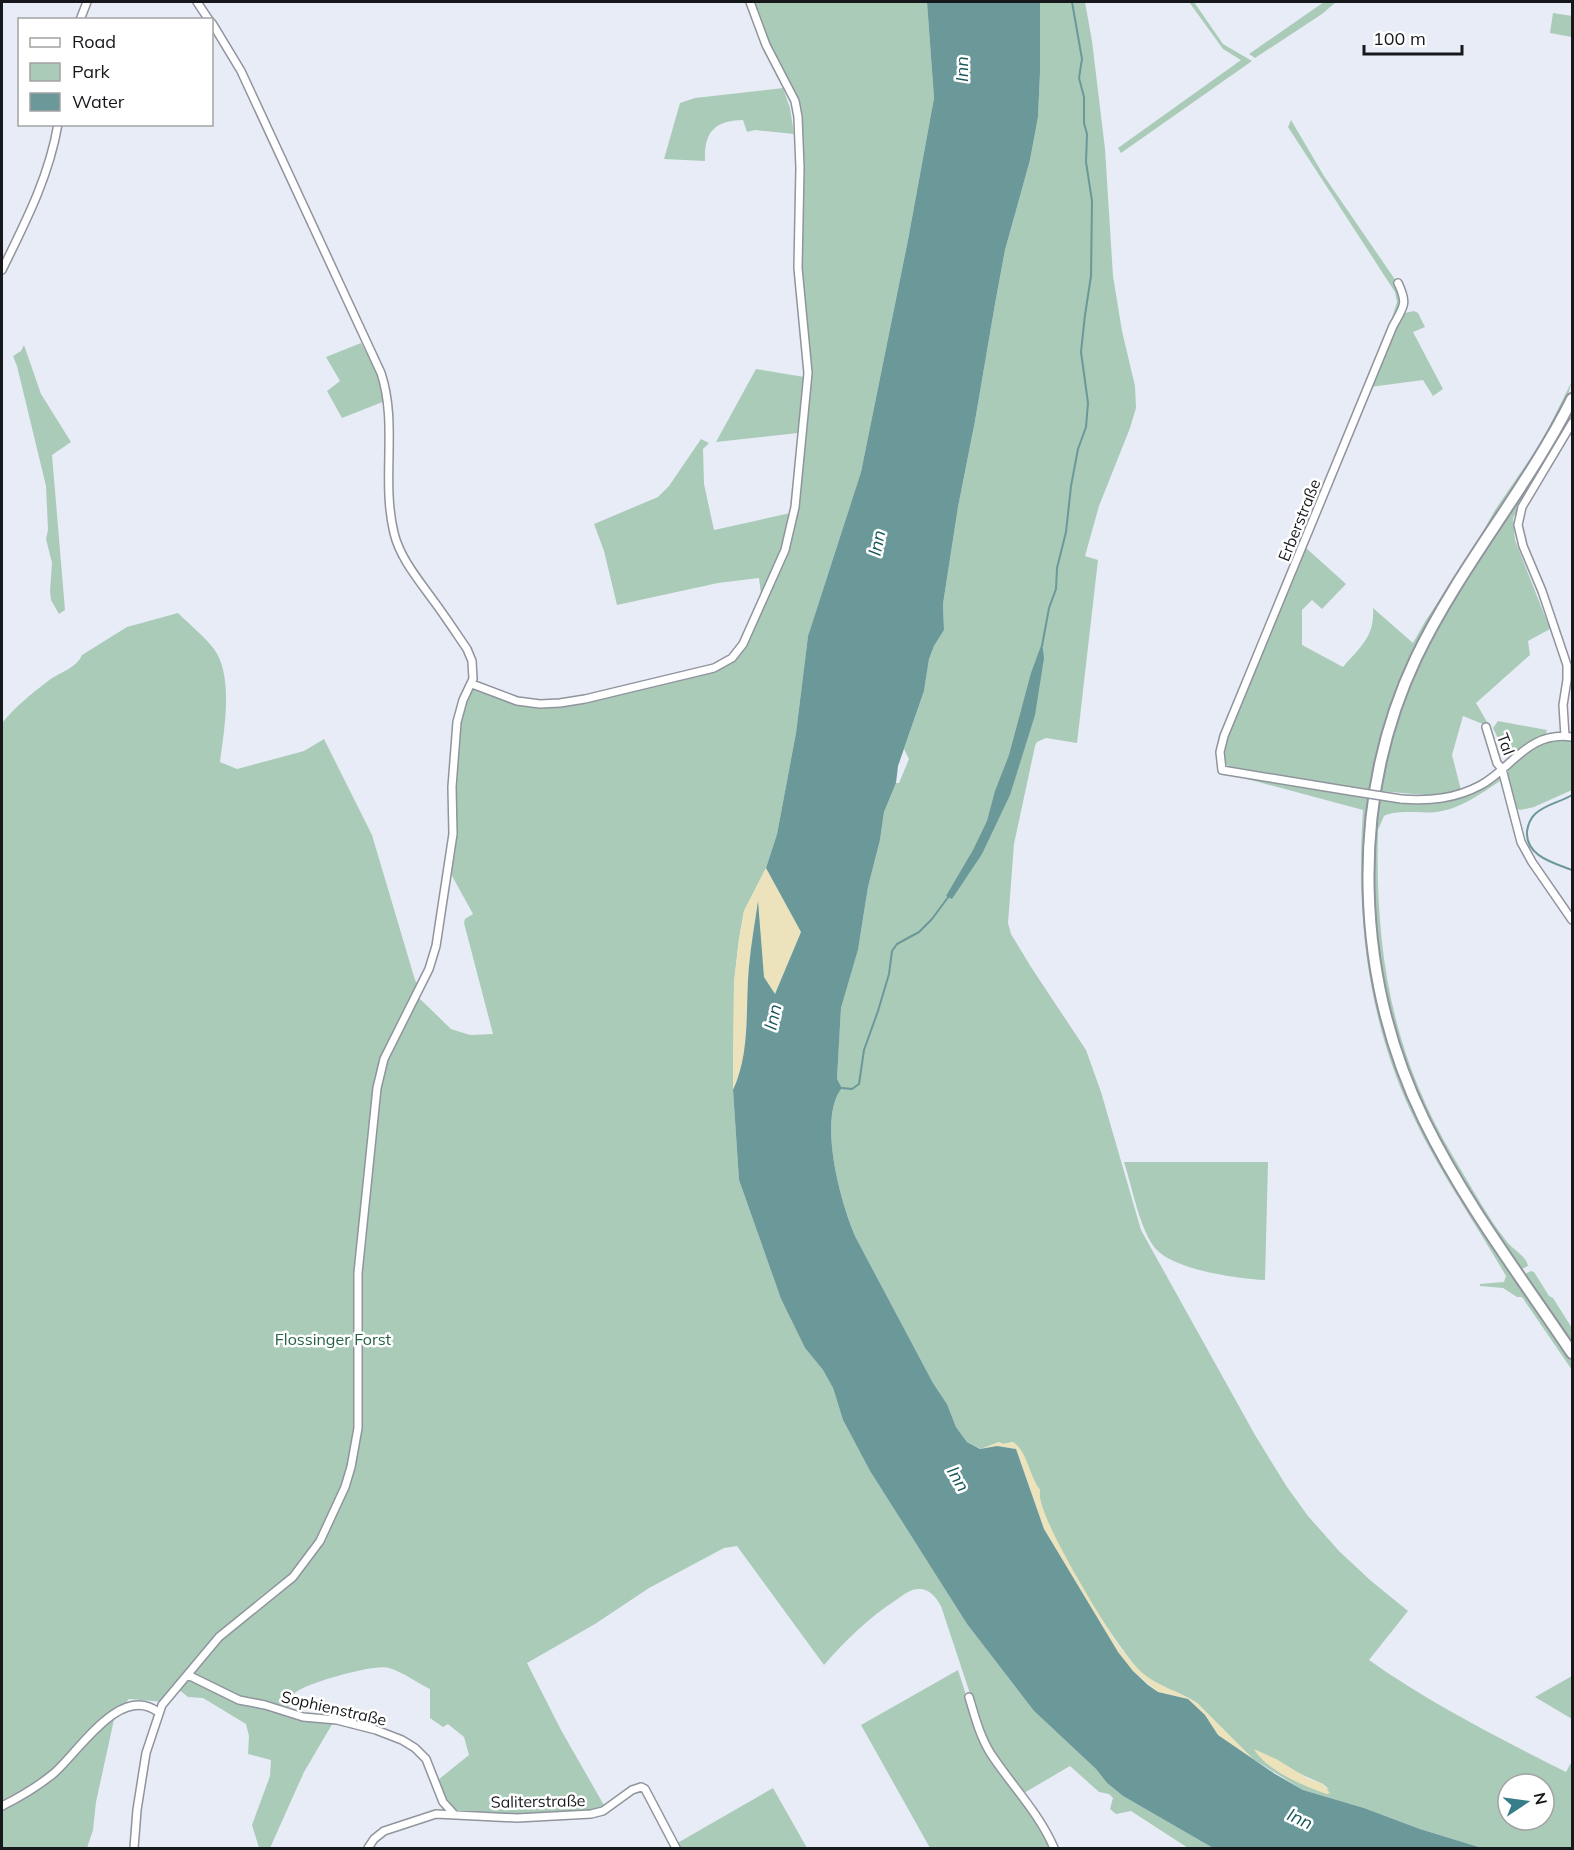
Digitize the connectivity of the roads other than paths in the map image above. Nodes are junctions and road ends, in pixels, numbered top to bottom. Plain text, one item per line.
1 (87, 2) edge
2 (197, 2) edge
3 (750, 2) edge
4 (81, 18) edge
5 (208, 18) edge
6 (213, 26) edge
7 (58, 126) edge
8 (2, 270) edge
9 (1398, 283) dead end
10 (1572, 399) edge
11 (1572, 423) edge
12 (472, 684) junction
13 (1486, 727) dead end
14 (1569, 736) edge
15 (1502, 769) junction
16 (1572, 921) edge
17 (1572, 1353) edge
18 (188, 1675) junction
19 (969, 1697) dead end
20 (158, 1712) junction
21 (443, 1802) junction
22 (2, 1806) edge
23 (453, 1813) junction
24 (436, 1814) junction
25 (134, 1848) edge
26 (368, 1848) edge
27 (675, 1848) edge
28 (1054, 1848) edge

1 - 4 street
2 - 5 street
3 - 12 street
6 - 12 street
7 - 8 street
9 - 15 street, Erberstraße, bridge
10 - 17 main road
11 - 14 street
12 - 18 street
13 - 15 street, Tal
14 - 15 street
15 - 16 street, Tal
18 - 20 street
18 - 21 street, Sophienstraße
19 - 28 street
20 - 22 street
20 - 25 street
21 - 23 street, Sophienstraße
21 - 24 street
23 - 24 street, Saliterstraße
23 - 27 street, Saliterstraße
24 - 26 street, Saliterstraße

